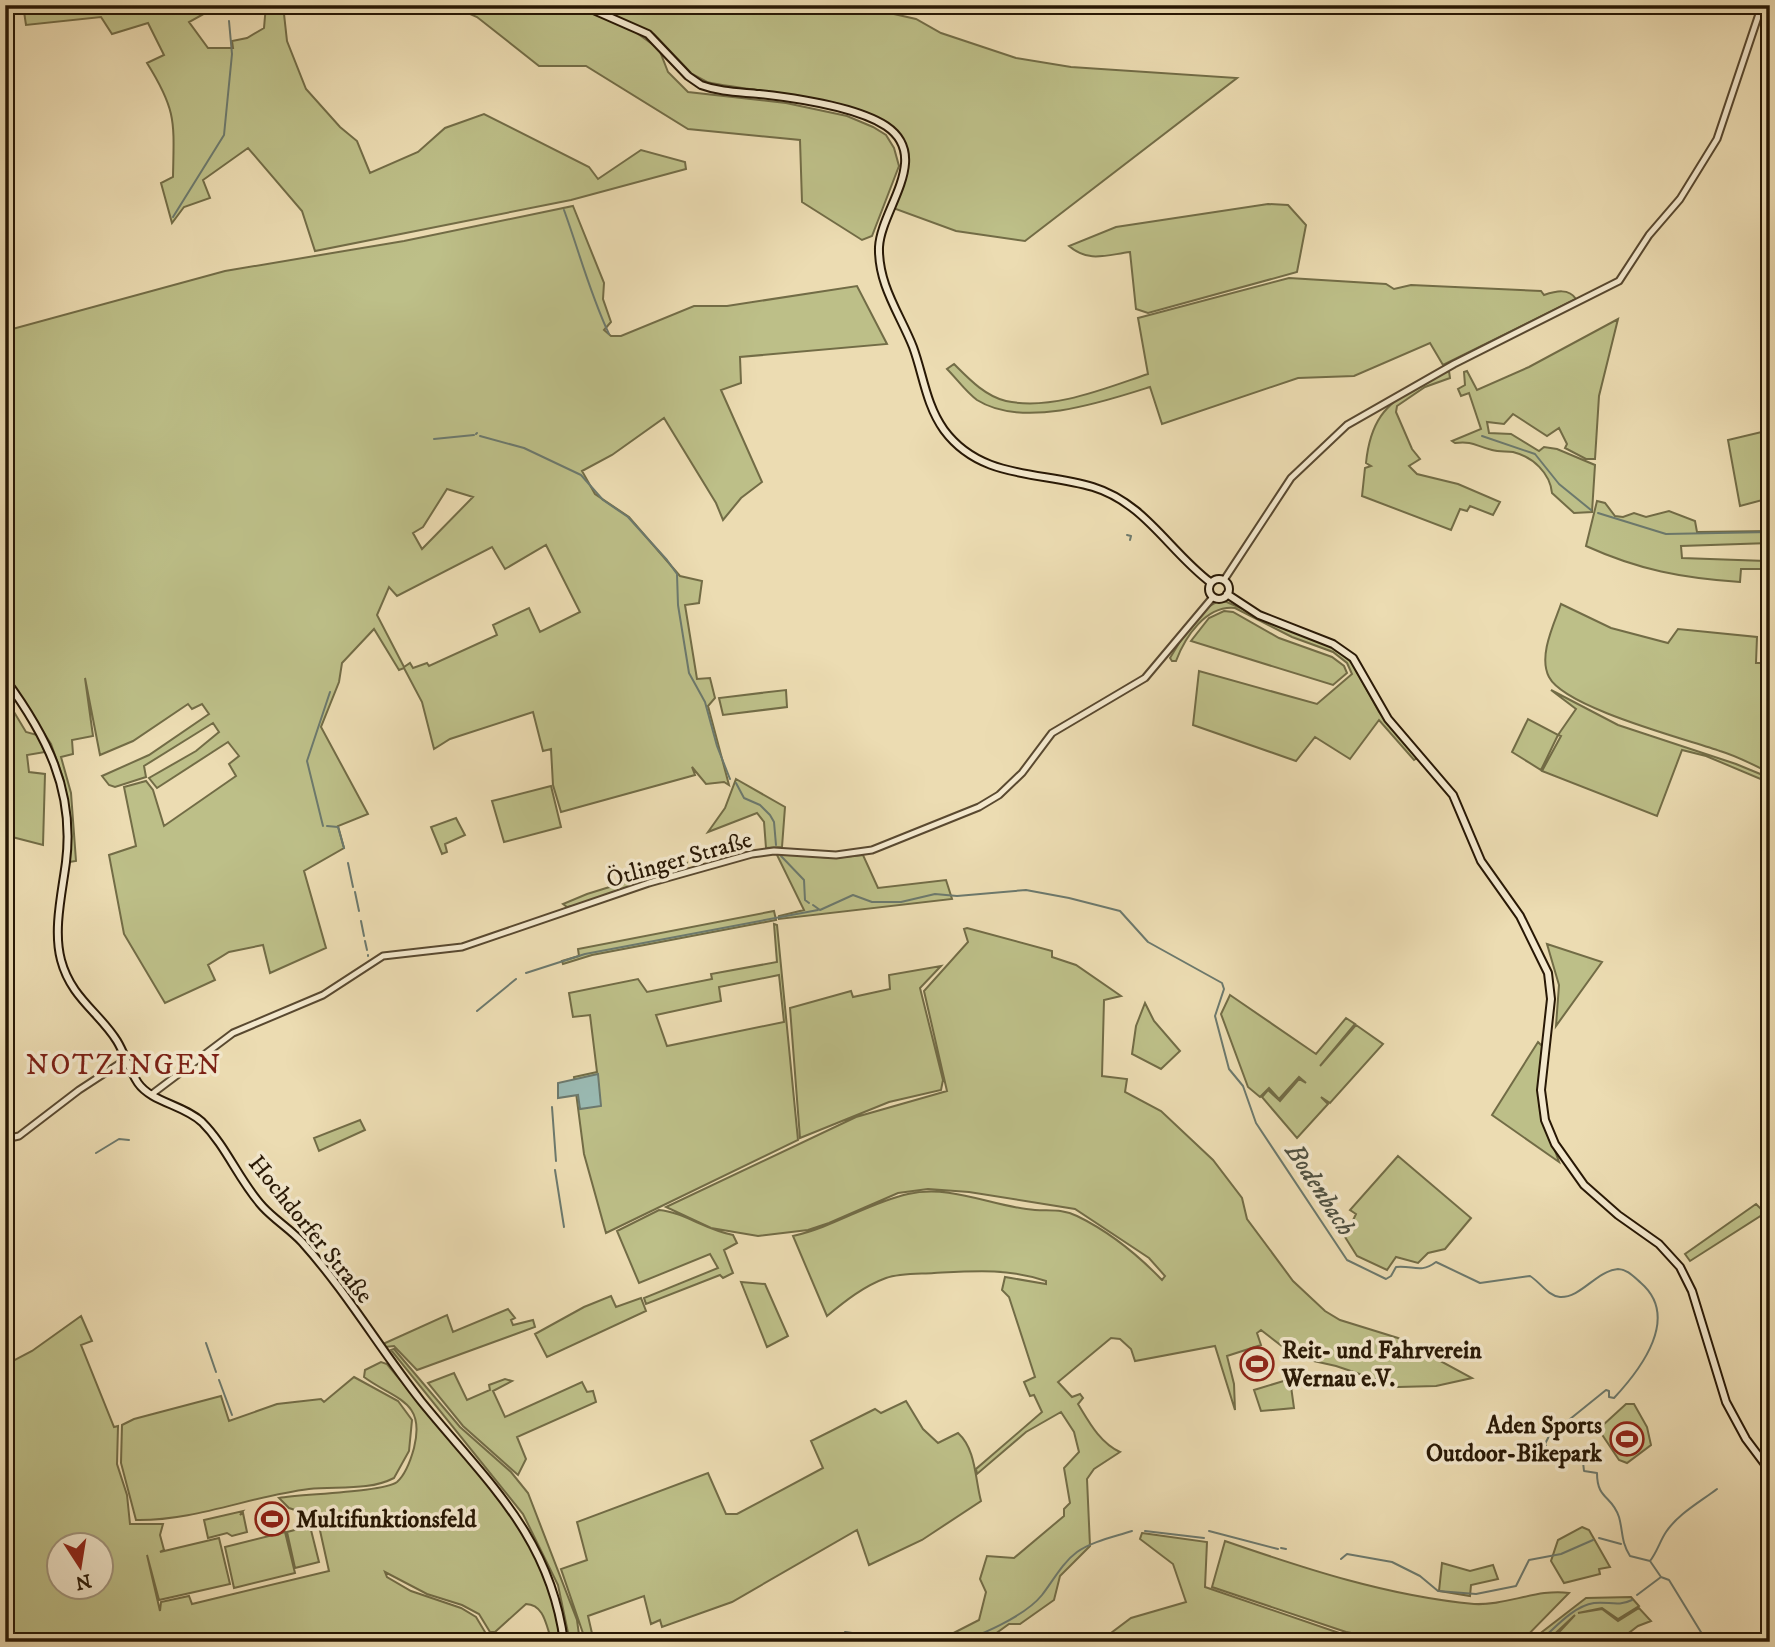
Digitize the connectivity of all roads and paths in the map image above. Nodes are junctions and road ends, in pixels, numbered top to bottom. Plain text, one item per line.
1 (582, 5) edge
2 (1762, 5) edge
3 (1224, 580) junction
4 (1210, 582) junction
5 (1227, 594) junction
6 (1213, 597) junction
7 (5, 679) edge
8 (125, 1060) junction
9 (152, 1094) junction
10 (5, 1139) edge
11 (1770, 1471) edge
12 (564, 1642) edge

1 - 4 main road
2 - 3 street
3 - 4 main road
3 - 5 main road
4 - 6 main road
5 - 6 main road
5 - 11 main road
6 - 9 street, Ötlinger Straße
7 - 8 main road
8 - 9 main road
8 - 10 street
9 - 12 main road, Hochdorfer Straße

